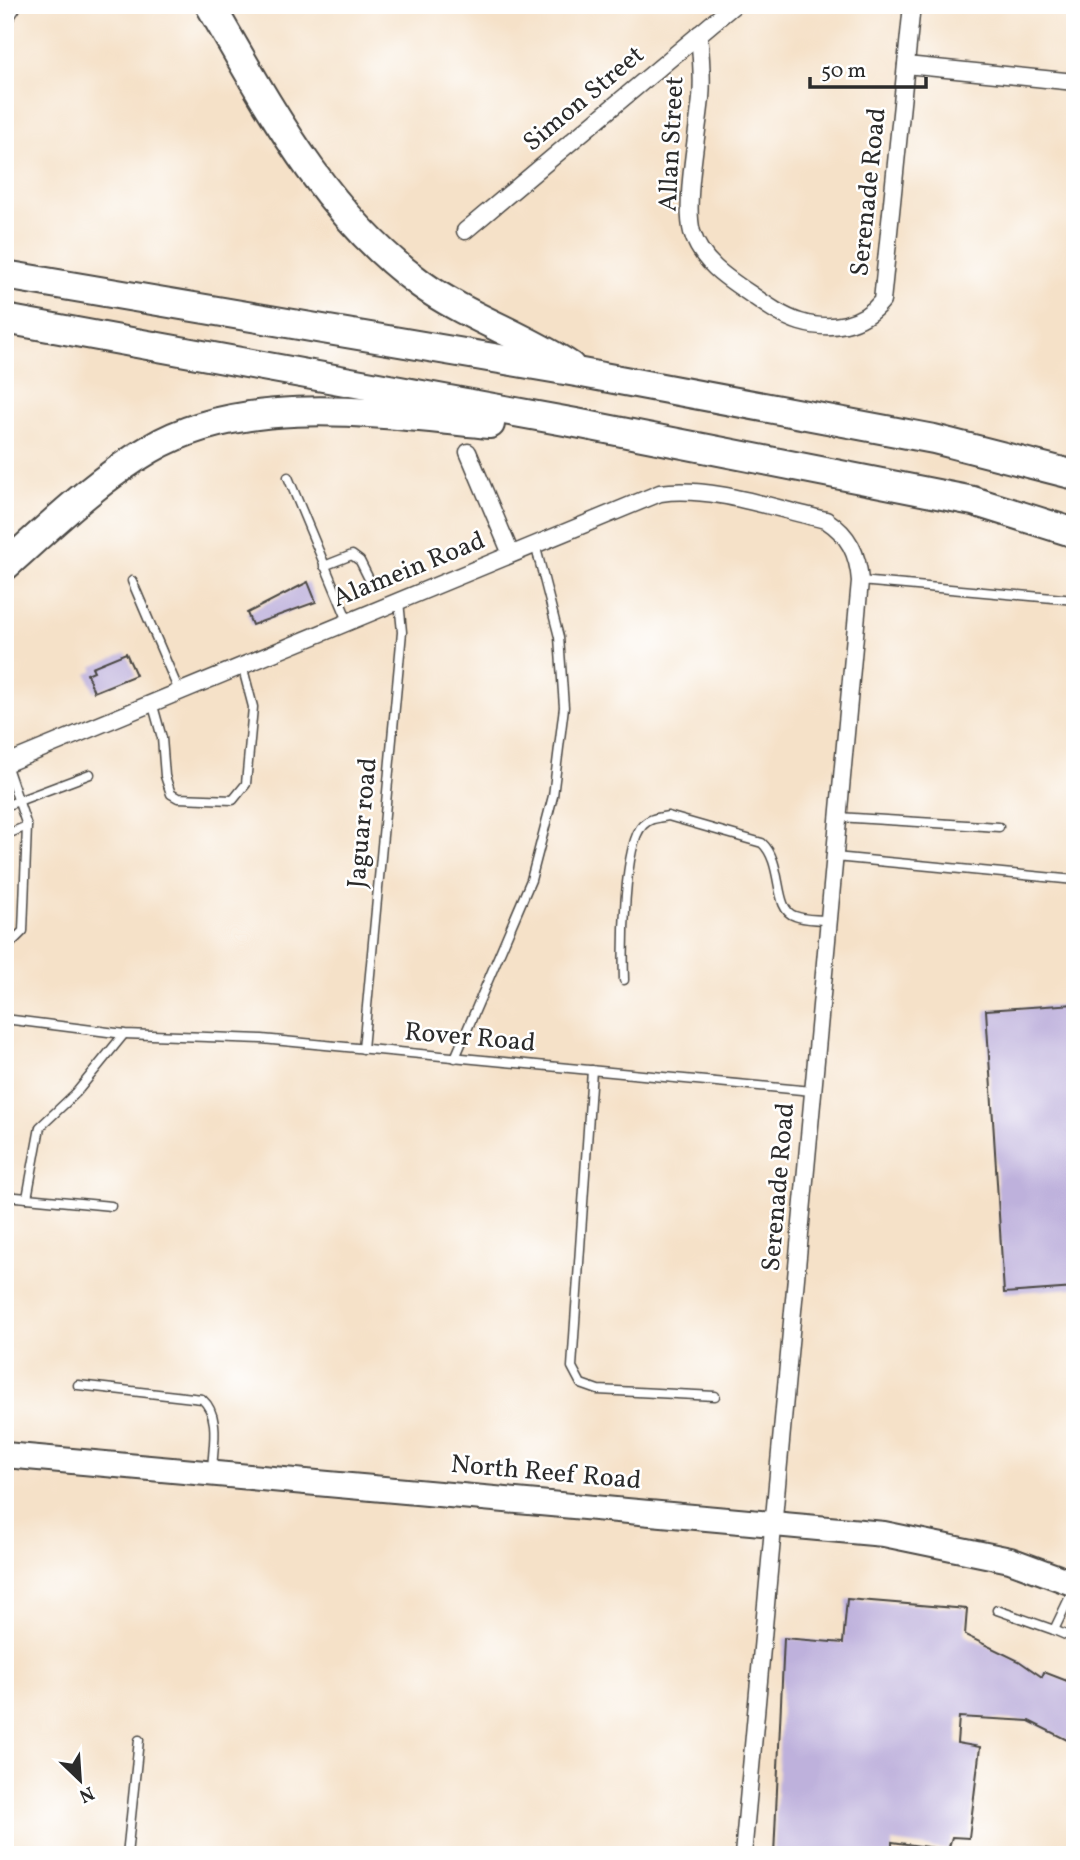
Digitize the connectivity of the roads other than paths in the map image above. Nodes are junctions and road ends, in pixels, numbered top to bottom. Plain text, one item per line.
1 (9, 5) edge
2 (209, 5) edge
3 (734, 5) edge
4 (912, 5) edge
5 (5, 11) edge
6 (699, 34) junction
7 (906, 65) junction
8 (1075, 82) edge
9 (465, 231) dead end
10 (5, 275) edge
11 (882, 301) joint
12 (5, 319) edge
13 (582, 373) junction
14 (576, 424) junction
15 (468, 452) dead end
16 (1075, 475) edge
17 (288, 477) dead end
18 (839, 529) joint
19 (1075, 533) edge
20 (536, 544) junction
21 (511, 554) junction
22 (5, 566) edge
23 (324, 566) junction
24 (369, 579) dead end
25 (132, 580) dead end
26 (860, 581) junction
27 (1075, 600) edge
28 (399, 601) junction
29 (348, 621) junction
30 (242, 665) junction
31 (179, 691) junction
32 (152, 702) junction
33 (6, 764) edge
34 (90, 774) dead end
35 (19, 800) junction
36 (5, 806) edge
37 (838, 817) junction
38 (27, 825) junction
39 (999, 827) dead end
40 (5, 835) edge
41 (835, 857) junction
42 (1075, 880) edge
43 (829, 920) junction
44 (5, 949) edge
45 (624, 980) dead end
46 (5, 1019) edge
47 (124, 1034) junction
48 (363, 1049) junction
49 (455, 1058) junction
50 (592, 1070) junction
51 (813, 1091) junction
52 (5, 1196) edge
53 (27, 1198) junction
54 (111, 1206) dead end
55 (78, 1385) dead end
56 (715, 1396) dead end
57 (5, 1455) edge
58 (211, 1473) junction
59 (772, 1524) junction
60 (1075, 1585) edge
61 (997, 1609) dead end
62 (1054, 1630) junction
63 (1075, 1639) edge
64 (139, 1740) dead end
65 (127, 1855) edge
66 (743, 1855) edge

1 - 5 main road
2 - 13 highway
3 - 6 street, Simon Street
4 - 7 street, Serenade Road
6 - 9 street, Simon Street
6 - 11 street, Allan Street
7 - 8 street
7 - 11 street, Serenade Road
10 - 13 highway
12 - 14 highway
13 - 16 highway
14 - 19 highway
14 - 22 highway
15 - 21 street
17 - 23 lane
18 - 20 street, Alamein Road
18 - 26 street, Serenade Road
20 - 21 street, Alamein Road
20 - 49 lane
21 - 28 street, Alamein Road
23 - 24 lane
23 - 29 lane
25 - 31 lane
26 - 27 lane
26 - 37 street, Serenade Road
28 - 29 street, Alamein Road
28 - 48 lane, Jaguar road
29 - 30 street, Alamein Road
30 - 31 street, Alamein Road
30 - 32 lane
31 - 32 street, Alamein Road
32 - 33 street, Alamein Road
33 - 35 lane
34 - 35 lane
35 - 36 lane
35 - 38 lane
37 - 39 lane
37 - 41 street, Serenade Road
38 - 40 lane
38 - 44 lane
41 - 42 lane
41 - 43 street, Serenade Road
43 - 45 lane
43 - 51 street, Serenade Road
46 - 47 lane, Rover Road
47 - 48 lane, Rover Road
47 - 53 lane
48 - 49 lane, Rover Road
49 - 50 lane, Rover Road
50 - 51 lane, Rover Road
50 - 56 lane
51 - 59 street, Serenade Road
52 - 53 lane
53 - 54 lane
55 - 58 lane
57 - 58 main road, North Reef Road
58 - 59 main road, North Reef Road
59 - 60 main road, North Reef Road
59 - 66 street, Serenade Road
60 - 62 lane
61 - 62 lane
62 - 63 lane
64 - 65 lane

